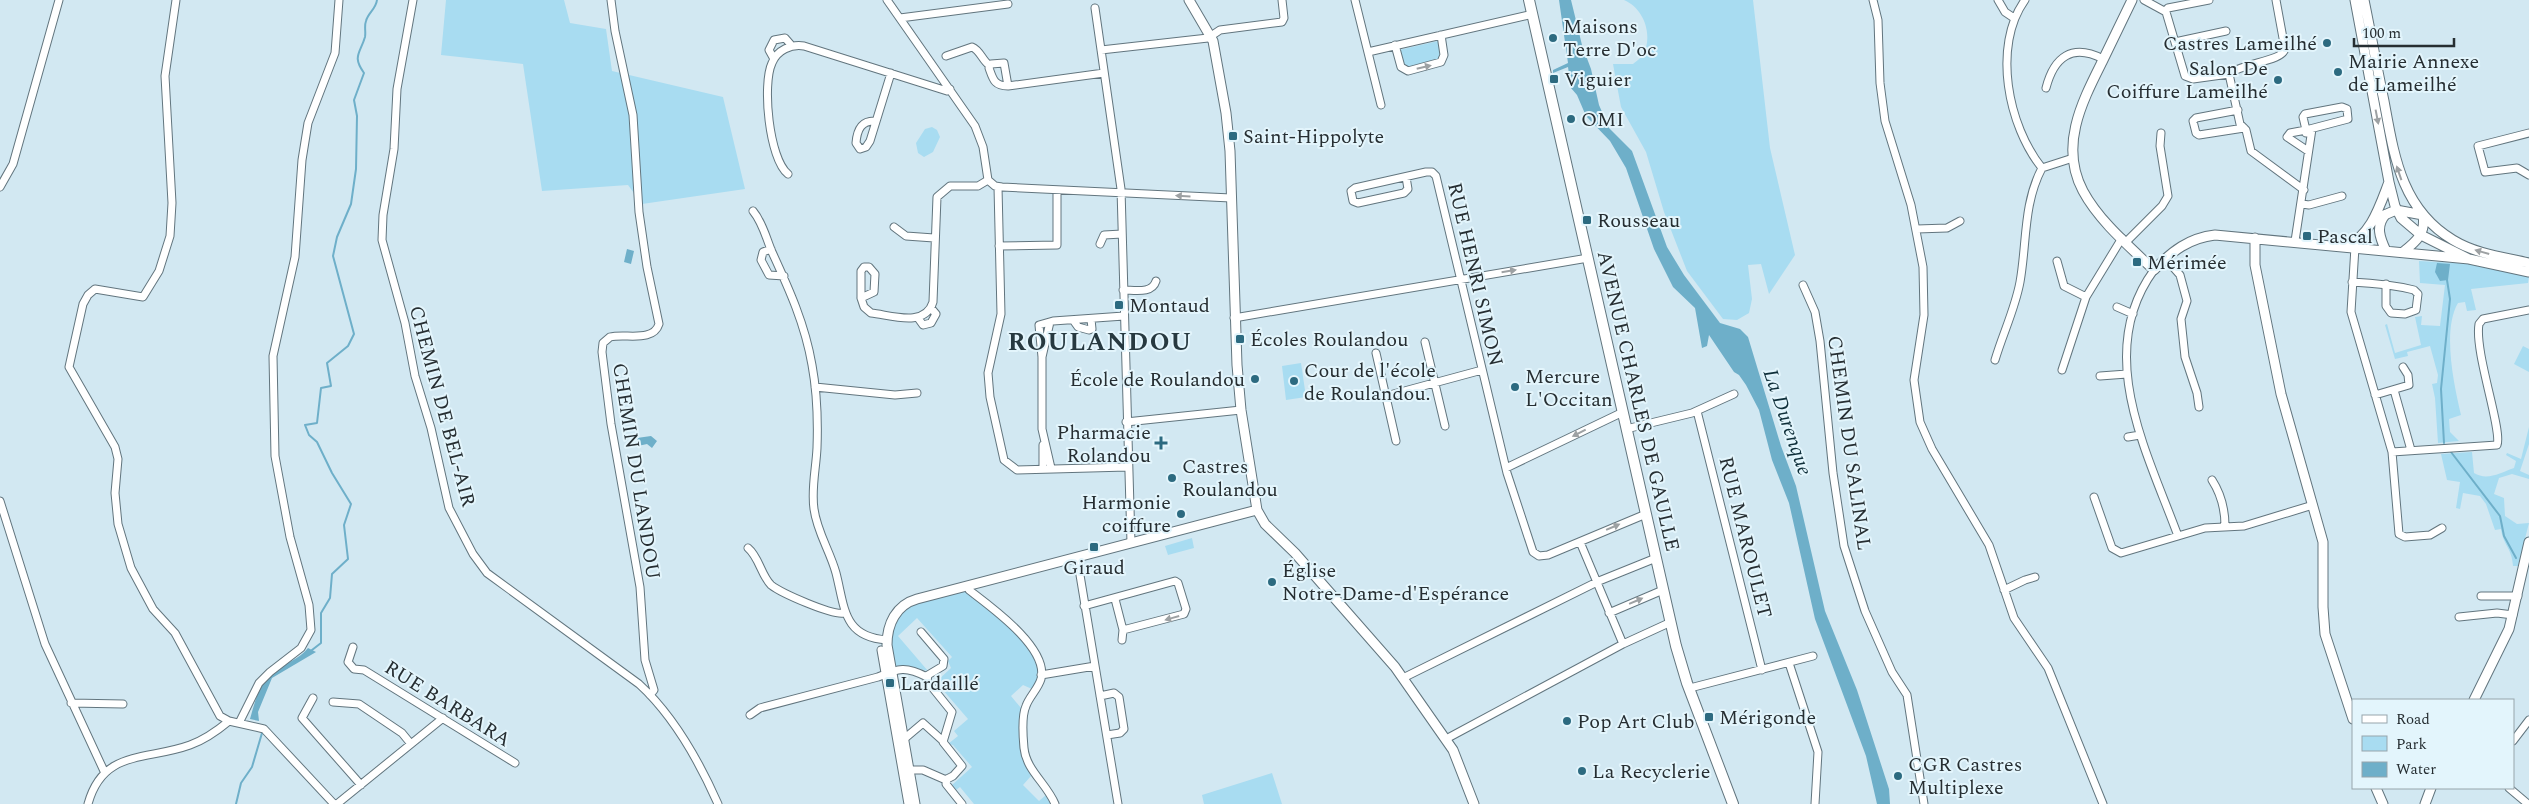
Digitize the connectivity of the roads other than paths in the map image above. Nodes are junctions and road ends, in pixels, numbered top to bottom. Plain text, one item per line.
1 (59, 0) edge
2 (176, 0) edge
3 (338, 0) edge
4 (413, 0) edge
5 (611, 0) edge
6 (887, 0) edge
7 (1189, 0) edge
8 (1282, 0) edge
9 (1355, 0) edge
10 (1529, 0) edge
11 (1873, 0) edge
12 (1998, 0) edge
13 (2025, 0) edge
14 (2132, 0) edge
15 (2144, 0) edge
16 (2208, 0) edge
17 (2276, 0) edge
18 (2355, 0) edge
19 (2364, 0) edge
20 (1008, 4) dead end
21 (1095, 8) dead end
22 (2165, 11) junction
23 (1533, 14) junction
24 (900, 18) junction
25 (2014, 18) junction
26 (2226, 31) dead end
27 (1441, 35) junction
28 (1211, 36) junction
29 (2175, 42) junction
30 (1395, 45) junction
31 (792, 46) junction
32 (1101, 50) junction
33 (1368, 52) junction
34 (946, 56) dead end
35 (774, 59) junction
36 (2104, 59) junction
37 (989, 65) junction
38 (892, 73) junction
39 (1104, 73) junction
40 (2229, 74) junction
41 (1008, 86) junction
42 (2046, 88) dead end
43 (950, 89) junction
44 (1381, 105) dead end
45 (2238, 110) junction
46 (876, 121) dead end
47 (2244, 128) junction
48 (2309, 129) junction
49 (2161, 133) dead end
50 (2529, 133) edge
51 (2308, 147) junction
52 (2073, 158) junction
53 (2042, 168) junction
54 (788, 174) dead end
55 (2529, 175) edge
56 (1406, 177) junction
57 (988, 180) junction
58 (2389, 182) junction
59 (0, 187) edge
60 (998, 187) junction
61 (1058, 190) junction
62 (2304, 190) junction
63 (1121, 192) junction
64 (2342, 196) dead end
65 (1231, 198) junction
66 (2302, 204) junction
67 (2396, 210) junction
68 (753, 211) dead end
69 (2423, 215) junction
70 (2380, 217) junction
71 (1960, 221) dead end
72 (894, 228) dead end
73 (1917, 229) junction
74 (1122, 234) junction
75 (2421, 235) junction
76 (934, 238) junction
77 (2255, 238) junction
78 (2124, 240) junction
79 (2295, 241) junction
80 (1100, 244) dead end
81 (2355, 245) junction
82 (999, 246) junction
83 (771, 249) junction
84 (2386, 250) junction
85 (2403, 252) junction
86 (1588, 258) junction
87 (2166, 258) junction
88 (2469, 259) junction
89 (2057, 262) dead end
90 (2529, 263) edge
91 (2154, 270) junction
92 (2529, 272) edge
93 (784, 276) junction
94 (1461, 279) junction
95 (1156, 280) dead end
96 (2352, 282) junction
97 (1803, 284) dead end
98 (2386, 284) junction
99 (1123, 290) junction
100 (2086, 297) junction
101 (861, 298) dead end
102 (2116, 307) dead end
103 (931, 308) junction
104 (2529, 310) edge
105 (2133, 314) junction
106 (1124, 316) junction
107 (918, 318) junction
108 (1234, 318) junction
109 (1091, 319) junction
110 (1072, 320) junction
111 (1425, 342) dead end
112 (1376, 352) dead end
113 (1996, 360) dead end
114 (2403, 367) dead end
115 (1482, 370) junction
116 (2062, 370) dead end
117 (2127, 374) junction
118 (2100, 376) dead end
119 (1434, 384) junction
120 (815, 387) junction
121 (2394, 390) junction
122 (917, 393) dead end
123 (1734, 394) dead end
124 (2376, 395) junction
125 (1386, 396) junction
126 (2199, 406) dead end
127 (1241, 410) junction
128 (1698, 411) junction
129 (1622, 412) junction
130 (1126, 422) junction
131 (1444, 426) dead end
132 (1626, 429) junction
133 (2140, 435) junction
134 (2128, 437) dead end
135 (1396, 441) dead end
136 (2411, 450) junction
137 (2392, 452) junction
138 (1127, 467) junction
139 (1047, 468) junction
140 (1506, 468) junction
141 (2212, 480) dead end
142 (2094, 496) dead end
143 (0, 501) edge
144 (2314, 505) junction
145 (1257, 510) junction
146 (1646, 514) junction
147 (2225, 526) junction
148 (2442, 528) dead end
149 (2178, 536) junction
150 (1580, 542) junction
151 (2529, 542) edge
152 (1130, 543) junction
153 (748, 548) dead end
154 (1077, 557) junction
155 (1656, 558) junction
156 (2527, 564) edge
157 (2035, 578) dead end
158 (1596, 583) junction
159 (968, 586) junction
160 (1664, 590) junction
161 (2004, 590) junction
162 (2481, 596) dead end
163 (2518, 596) junction
164 (1115, 599) junction
165 (1084, 606) junction
166 (844, 613) junction
167 (1609, 613) junction
168 (2514, 615) junction
169 (2459, 617) dead end
170 (1671, 622) junction
171 (1123, 630) junction
172 (921, 632) dead end
173 (887, 640) junction
174 (1122, 640) dead end
175 (1623, 644) junction
176 (353, 647) dead end
177 (881, 650) dead end
178 (1813, 656) dead end
179 (1789, 663) junction
180 (1095, 666) junction
181 (1762, 670) junction
182 (888, 672) junction
183 (1041, 675) junction
184 (927, 676) junction
185 (1403, 678) junction
186 (1690, 688) junction
187 (650, 695) junction
188 (1100, 696) junction
189 (313, 698) dead end
190 (2475, 699) edge
191 (71, 702) junction
192 (333, 702) dead end
193 (123, 704) dead end
194 (750, 715) dead end
195 (2352, 717) edge
196 (443, 718) junction
197 (229, 721) junction
198 (239, 723) junction
199 (2528, 725) edge
200 (1107, 735) junction
201 (904, 739) junction
202 (1446, 739) junction
203 (2514, 739) edge
204 (943, 741) junction
205 (411, 744) junction
206 (515, 763) dead end
207 (906, 770) junction
208 (104, 771) junction
209 (946, 780) junction
210 (361, 785) junction
211 (2376, 789) edge
212 (2431, 789) edge
213 (2510, 789) edge
214 (1731, 803) edge
215 (88, 804) edge
216 (335, 804) edge
217 (718, 804) edge
218 (908, 804) edge
219 (915, 804) edge
220 (962, 804) edge
221 (1055, 804) edge
222 (1118, 804) edge
223 (1474, 804) edge
224 (1815, 804) edge
225 (1924, 804) edge
226 (2103, 804) edge
227 (2383, 804) edge
228 (2425, 804) edge
229 (2528, 804) edge

1 - 59 street
2 - 197 street
3 - 198 street
4 - 187 street, CHEMIN DE BEL-AIR
5 - 187 street, CHEMIN DU LANDOU
6 - 24 street
7 - 28 street
8 - 28 street
9 - 33 street
10 - 23 main road, AVENUE CHARLES DE GAULLE
11 - 73 street
12 - 25 street
13 - 25 street
14 - 36 street
15 - 22 street
16 - 22 street
17 - 40 street
18 -> 58 street
69 -> 19 street
20 - 24 street
21 - 32 street
22 - 29 street
23 - 27 street
23 - 86 main road, AVENUE CHARLES DE GAULLE
24 - 43 street
25 - 53 street
26 - 29 street
27 - 30 street
30 -> 27 street
28 - 32 street
28 - 65 street
29 - 40 street
30 - 33 street
31 - 35 street
31 - 35 street
31 - 38 street
32 - 39 street
33 - 44 street
34 - 37 street
35 - 54 street
36 - 42 street
36 - 52 street
37 - 41 street
37 - 41 street
38 - 43 street
38 - 46 street
39 - 41 street
39 - 63 street
40 - 45 street
43 - 57 street
45 - 47 street
45 - 47 street
47 - 62 street
48 - 48 street
48 - 51 street
48 - 51 street
49 - 78 street
50 - 55 street
51 - 62 street
52 - 53 street
52 - 78 street
53 - 113 street
56 - 56 street, RUE HENRI SIMON
56 - 94 street, RUE HENRI SIMON
57 - 60 street
57 - 76 street
58 - 67 street
58 - 70 street
60 - 61 street
60 - 82 street
61 - 63 street
61 - 82 street
62 - 66 street
65 -> 63 street
63 - 74 street
64 - 66 street
65 - 108 street
66 - 79 street
67 - 69 street
67 - 70 street
67 - 75 street
68 - 83 street
69 - 75 street
90 -> 69 street
70 - 81 street
70 - 84 street
71 - 73 street
72 - 76 street
73 - 161 street
74 - 80 street
74 - 99 street
75 - 85 street
75 - 88 street
76 - 103 street
77 - 79 street
77 - 87 street
77 - 144 street
78 - 91 street
78 - 100 street
79 - 81 street
81 - 84 street
81 - 96 street
82 - 139 street
83 - 93 street
83 - 93 street
84 - 85 street
85 - 88 street
94 -> 86 street
86 - 129 main road, AVENUE CHARLES DE GAULLE
87 - 91 street
87 - 126 street
88 - 92 street
89 - 100 street
91 - 105 street
93 - 120 street
94 - 108 street
94 - 115 street, RUE HENRI SIMON
95 - 99 street
96 - 98 street
96 - 124 street
97 - 225 street, CHEMIN DU SALINAL
98 - 98 street
99 - 106 street
100 - 116 street
101 - 107 street
102 - 105 street
103 - 107 street
103 - 107 street
104 - 136 street
105 - 117 street
106 - 109 street
106 - 130 street
108 - 127 street
109 - 110 street
109 - 110 street
110 - 139 street
111 - 119 street
112 - 125 street
114 - 121 street
115 - 119 street
115 - 140 street, RUE HENRI SIMON
117 - 118 street
117 - 133 street
119 - 125 street
119 - 131 street
120 - 122 street
120 - 166 street
121 - 124 street
121 - 136 street
123 - 128 street
124 - 137 street
125 - 135 street
127 - 130 street
127 - 145 street
128 - 132 street
128 - 181 street, RUE MAROULET
129 - 132 main road, AVENUE CHARLES DE GAULLE
129 -> 140 street
130 - 138 street
132 - 146 main road, AVENUE CHARLES DE GAULLE
133 - 134 street
133 - 149 street
136 - 137 street
137 - 148 street
138 - 139 street
138 - 152 street
140 - 150 street, RUE HENRI SIMON
141 - 147 street
142 - 149 street
143 - 191 street
144 - 147 street
144 - 195 street
145 - 152 street
145 - 185 street
150 -> 146 street, RUE HENRI SIMON
146 - 155 main road, AVENUE CHARLES DE GAULLE
147 - 149 street
150 - 158 street
151 - 156 street
152 - 154 street
153 - 166 street
154 - 159 street
154 - 165 street
155 - 158 street
155 - 160 main road, AVENUE CHARLES DE GAULLE
156 - 163 street
157 - 161 street
158 - 167 street
158 - 185 street
159 - 173 street
159 - 183 street
167 -> 160 street
160 - 170 main road, AVENUE CHARLES DE GAULLE
161 - 226 street
162 - 163 street
163 - 168 street
164 - 165 street
164 - 171 street
164 -> 171 street
165 - 180 street
166 - 173 street
167 - 175 street
168 - 169 street
168 - 190 street
170 - 175 street
170 - 186 main road, AVENUE CHARLES DE GAULLE
171 - 174 street
172 - 184 street
173 - 182 street
175 - 202 street
176 - 196 street, RUE BARBARA
177 - 182 street
178 - 179 street
179 - 181 street
179 - 224 street
180 - 183 street
180 - 188 street
181 - 186 street
182 - 184 street
182 - 194 street
182 - 201 street
182 - 207 street
183 - 221 street
184 - 204 street
185 - 202 street
186 - 214 main road, AVENUE CHARLES DE GAULLE
187 - 217 street, CHEMIN DE BEL-AIR
188 - 200 street
188 - 200 street
189 - 210 street
191 - 193 street
191 - 208 street
192 - 205 street
196 - 205 street
196 - 206 street, RUE BARBARA
197 - 198 street
197 - 208 street
198 - 216 street
199 - 203 street
200 - 222 street
201 - 204 street
201 - 207 street
202 - 223 street
204 - 209 street
205 - 210 street
207 - 209 street
207 - 218 street
207 - 219 street
208 - 215 street
209 - 220 street
210 - 216 street
211 - 227 street
212 - 228 street
213 - 229 street

